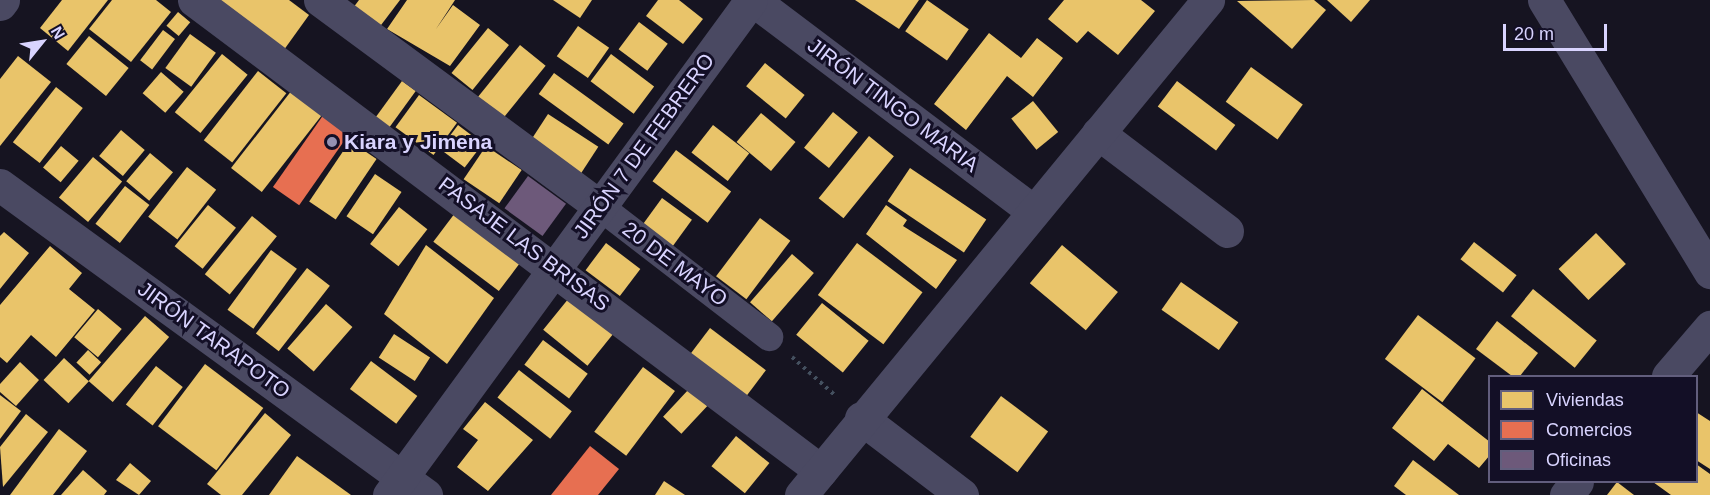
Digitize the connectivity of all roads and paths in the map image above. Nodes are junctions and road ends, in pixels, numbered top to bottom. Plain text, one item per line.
1 (3, 0) edge
2 (195, 0) edge
3 (320, 0) edge
4 (752, 0) edge
5 (1544, 0) edge
6 (0, 4) edge
7 (1198, 4) edge
8 (1098, 133) junction
9 (0, 185) edge
10 (599, 206) junction
11 (1033, 211) junction
12 (1227, 231) dead end
13 (556, 267) junction
14 (1710, 272) edge
15 (1710, 327) edge
16 (770, 337) joint
17 (1669, 375) edge
18 (861, 418) junction
19 (811, 483) edge
20 (1576, 483) edge
21 (406, 488) edge
22 (962, 495) edge
23 (1566, 495) edge

1 - 6 street
2 - 13 street, PASAJE LAS BRISAS
3 - 10 street, 20 DE MAYO
4 - 10 street, JIRÓN 7 DE FEBRERO
4 - 11 street, JIRÓN TINGO MARIA
5 - 14 street
7 - 8 street
8 - 11 street
8 - 12 street
9 - 21 street, JIRÓN TARAPOTO
10 - 13 street, JIRÓN 7 DE FEBRERO
10 - 16 street, 20 DE MAYO
11 - 18 street
13 - 19 street, PASAJE LAS BRISAS
13 - 21 street, JIRÓN 7 DE FEBRERO
15 - 17 street
16 - 18 path
18 - 19 street
18 - 22 street
20 - 23 street

